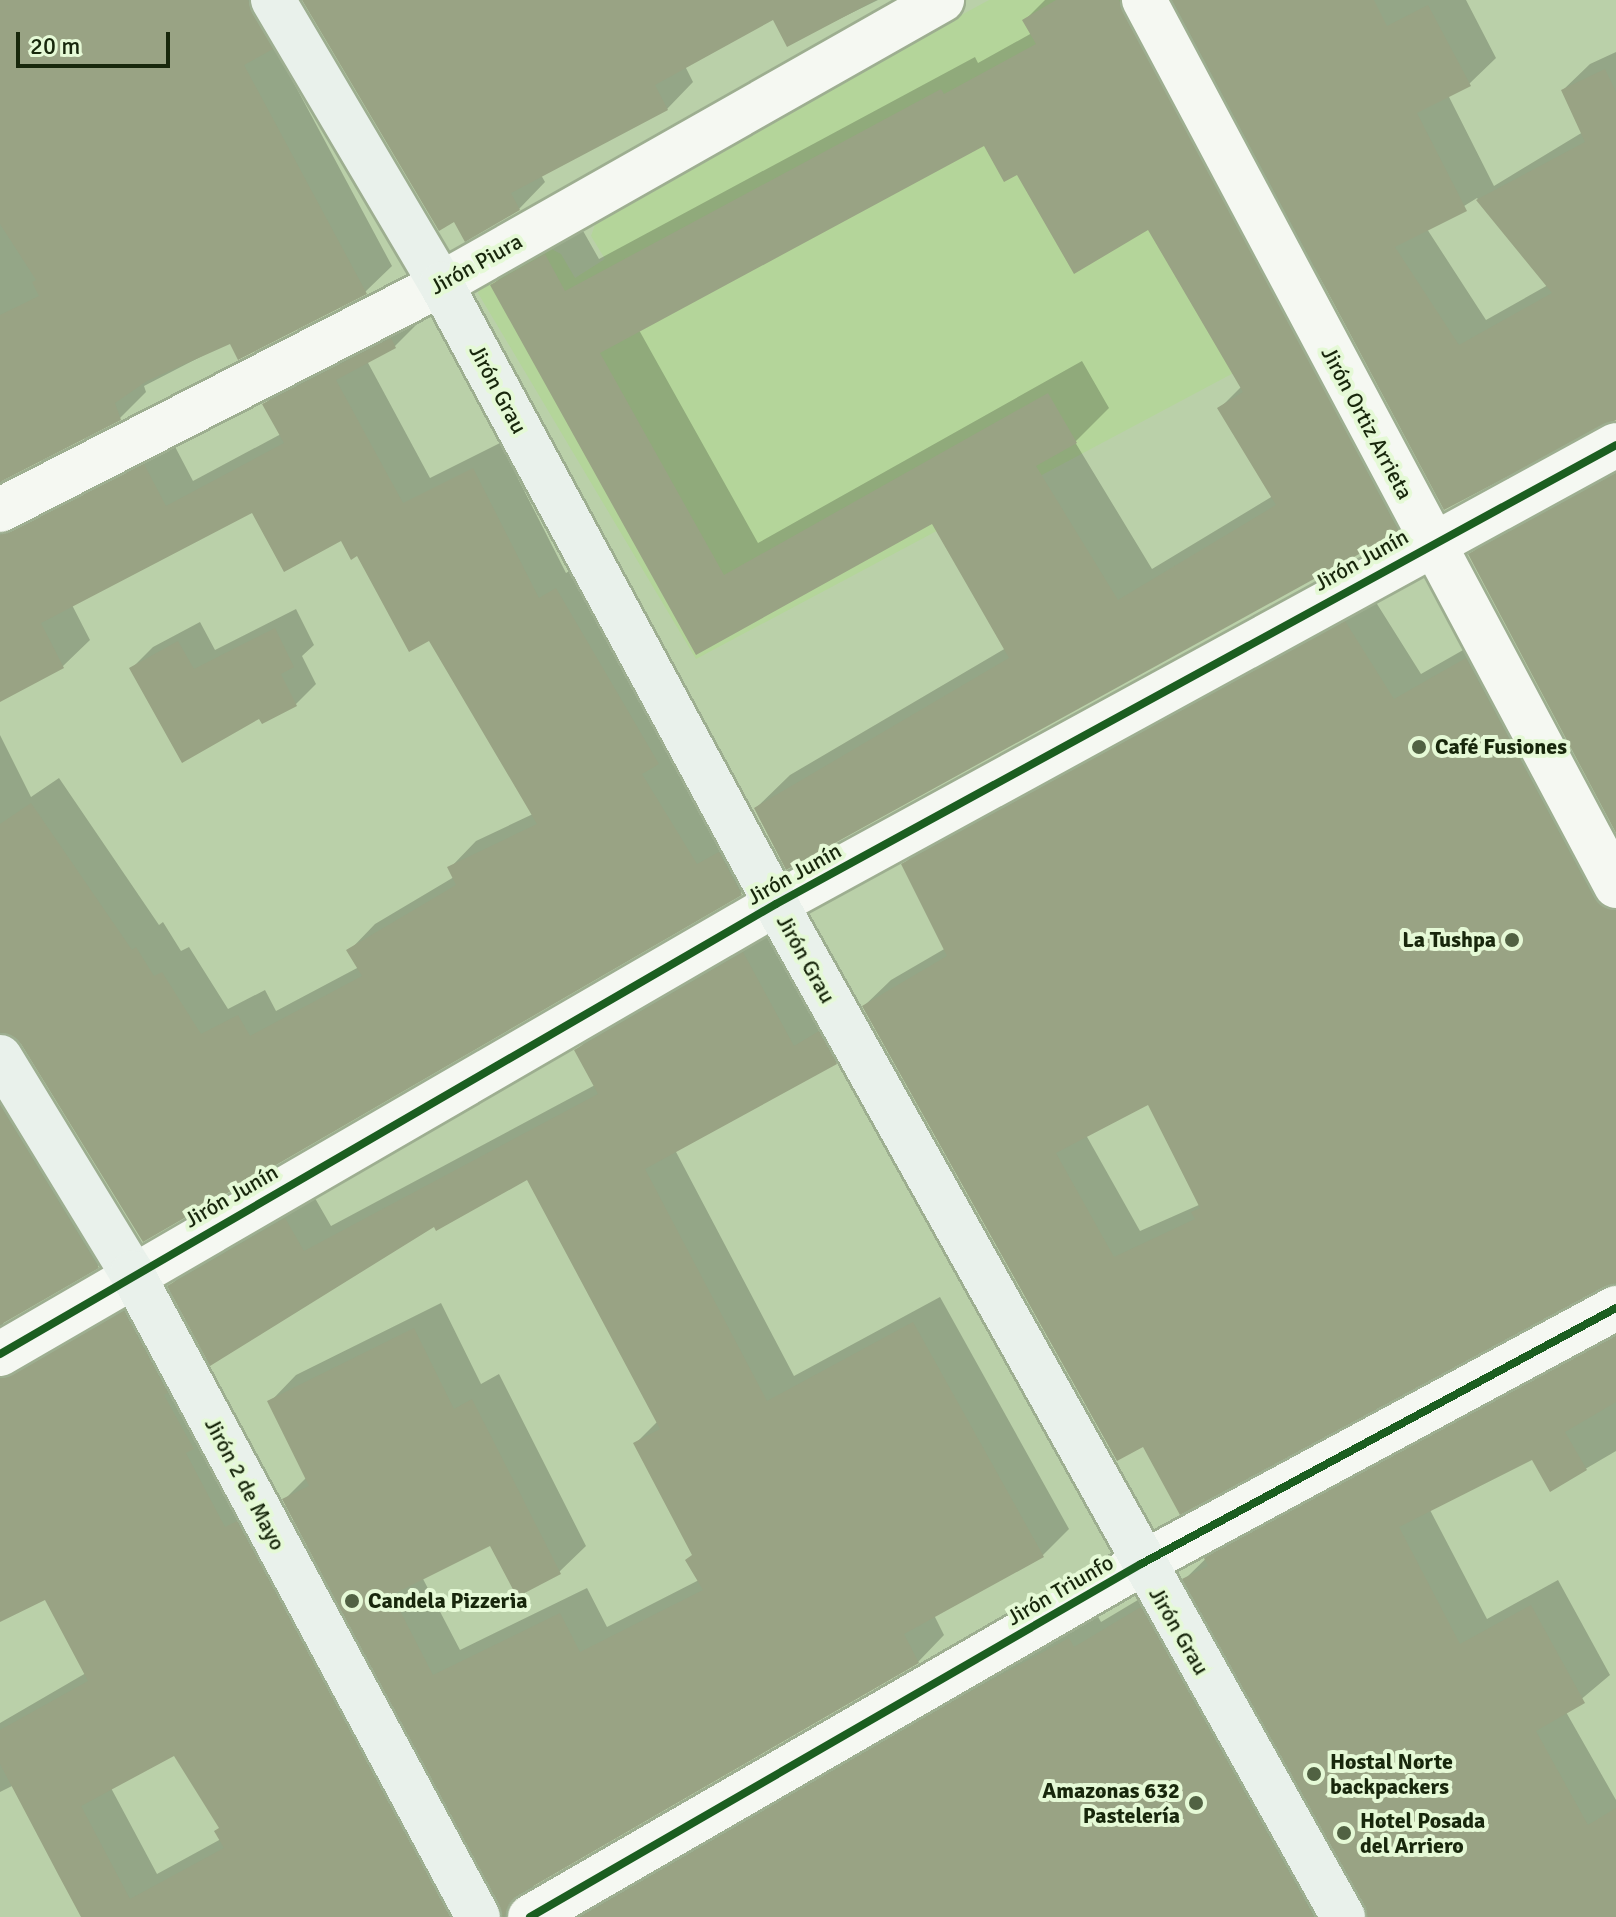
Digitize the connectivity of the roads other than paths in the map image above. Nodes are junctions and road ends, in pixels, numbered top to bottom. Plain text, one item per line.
1 (273, 0) edge
2 (942, 0) edge
3 (1144, 0) edge
4 (441, 284) junction
5 (1616, 445) edge
6 (0, 510) edge
7 (1430, 542) junction
8 (1616, 886) edge
9 (776, 904) junction
10 (0, 1057) edge
11 (132, 1273) junction
12 (1616, 1308) edge
13 (0, 1354) edge
14 (1141, 1564) junction
15 (478, 1917) edge
16 (530, 1917) edge
17 (1343, 1917) edge

1 - 4 main road, Jirón Grau
2 - 4 street, Jirón Piura
3 - 7 street, Jirón Ortiz Arrieta
4 - 6 street, Jirón Piura
4 - 9 main road, Jirón Grau
5 - 7 street, Jirón Junín
7 - 8 street, Jirón Ortiz Arrieta
7 - 9 street, Jirón Junín
9 - 11 street, Jirón Junín
9 - 14 main road, Jirón Grau
10 - 11 main road, Jirón 2 de Mayo
11 - 13 street, Jirón Junín
11 - 15 main road, Jirón 2 de Mayo
12 - 14 street, Jirón Triunfo
14 - 16 street, Jirón Triunfo
14 - 17 main road, Jirón Grau

